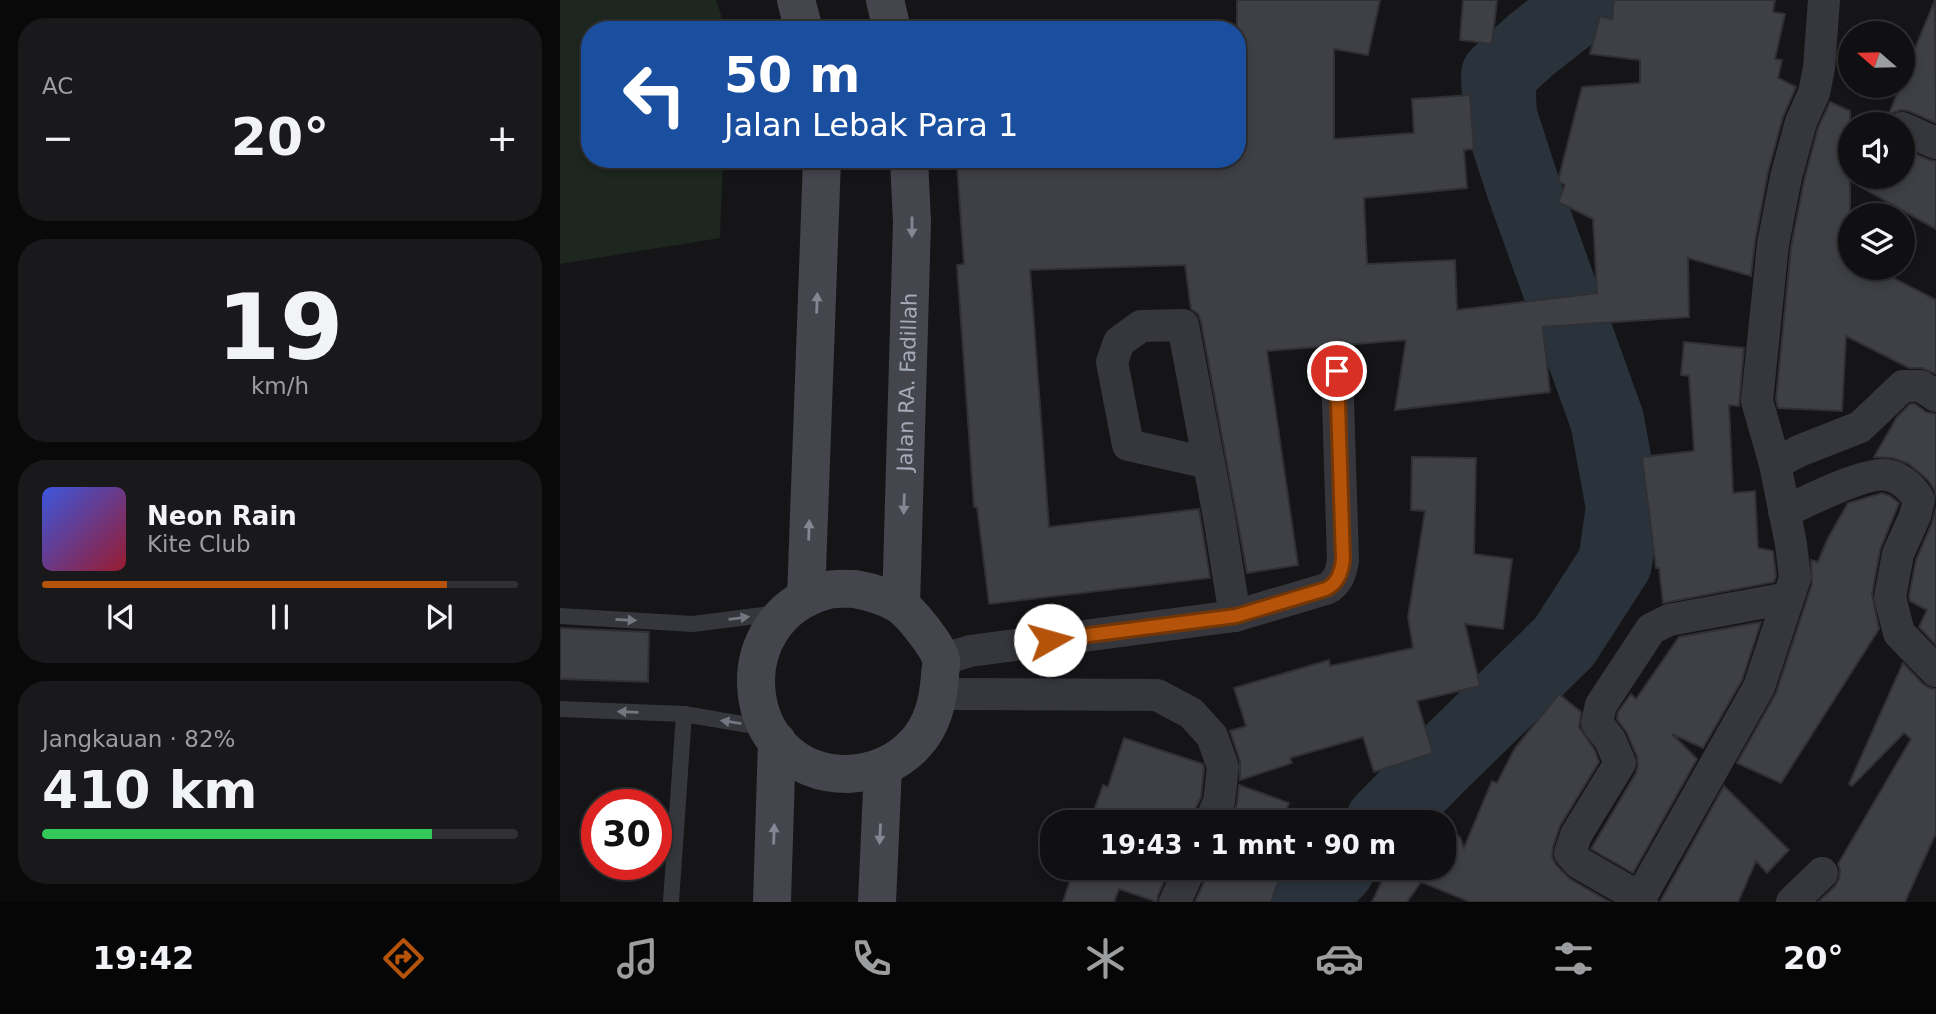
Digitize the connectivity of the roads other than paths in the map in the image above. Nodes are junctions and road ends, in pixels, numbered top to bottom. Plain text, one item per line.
1 (796, 0) edge
2 (885, 0) edge
3 (1824, 0) edge
4 (802, 21) edge
5 (890, 21) edge
6 (1915, 134) edge
7 (1936, 143) edge
8 (821, 168) edge
9 (909, 168) edge
10 (1337, 371) dead end
11 (1936, 396) edge
12 (1209, 463) junction
13 (1775, 464) junction
14 (1784, 512) junction
15 (1788, 598) junction
16 (796, 605) junction
17 (901, 606) junction
18 (560, 616) edge
19 (1236, 616) junction
20 (1936, 671) edge
21 (940, 677) junction
22 (560, 709) edge
23 (684, 714) junction
24 (772, 734) junction
25 (884, 766) junction
26 (1215, 810) edge
27 (1822, 873) dead end
28 (1185, 880) edge
29 (1641, 900) edge
30 (671, 902) edge
31 (772, 902) edge
32 (877, 902) edge
33 (1175, 902) edge
34 (1792, 902) edge

1 - 4 main road
2 - 5 main road
3 - 13 street
6 - 7 street
16 -> 8 main road
9 -> 17 main road, Jalan RA. Fadillah
10 - 19 street
11 - 13 street
12 - 12 street
12 - 19 street
13 - 14 street
14 - 15 street
14 - 20 street
15 - 29 street
15 - 29 street
16 - 17 main road
18 -> 16 lane
16 - 24 main road
17 - 21 main road
19 - 21 street
21 - 25 main road
21 - 26 street
23 -> 22 lane
24 -> 23 lane
23 - 30 lane
24 - 25 main road
31 -> 24 main road
25 -> 32 main road
27 - 34 street
28 - 33 street

